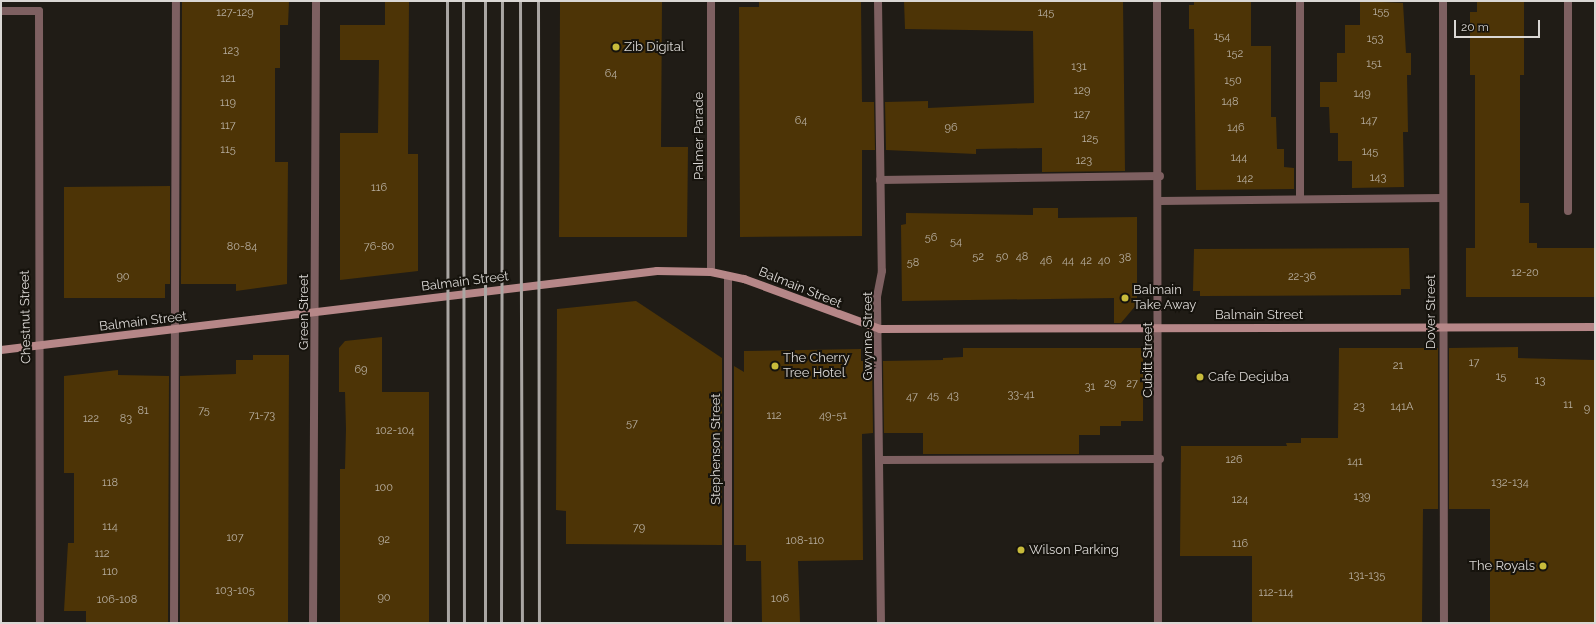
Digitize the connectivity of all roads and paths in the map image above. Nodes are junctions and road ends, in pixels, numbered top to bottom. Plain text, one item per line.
1 (176, 1) edge
2 (316, 1) edge
3 (711, 1) edge
4 (878, 1) edge
5 (1158, 1) edge
6 (1300, 1) edge
7 (1443, 1) edge
8 (1568, 1) edge
9 (1, 11) edge
10 (1160, 176) junction
11 (880, 180) junction
12 (1443, 198) junction
13 (1300, 199) junction
14 (1160, 201) junction
15 (1568, 211) dead end
16 (711, 272) junction
17 (728, 276) junction
18 (316, 312) junction
19 (1160, 326) junction
20 (1443, 327) junction
21 (1595, 327) edge
22 (880, 329) junction
23 (175, 330) junction
24 (37, 347) junction
25 (1, 350) edge
26 (1160, 459) junction
27 (880, 460) junction
28 (40, 623) edge
29 (174, 623) edge
30 (313, 623) edge
31 (728, 623) edge
32 (881, 623) edge
33 (1158, 623) edge
34 (1444, 623) edge

1 - 23 street
2 - 18 street, Green Street
3 - 16 street, Palmer Parade
4 - 11 street, Gwynne Street
5 - 10 street, Cubitt Street
6 - 13 street
7 - 12 street, Dover Street
8 - 15 street
9 - 24 street, Chestnut Street
10 - 11 street
10 - 14 street, Cubitt Street
11 - 22 street, Gwynne Street
12 - 13 street
12 - 20 street, Dover Street
13 - 14 street
14 - 19 street, Cubitt Street
16 - 17 street, Balmain Street
16 - 18 street, Balmain Street
17 - 22 street, Balmain Street
17 - 31 street, Stephenson Street
18 - 23 street, Balmain Street
18 - 30 street, Green Street
19 - 20 street, Balmain Street
19 - 22 street, Balmain Street
19 - 26 street, Cubitt Street
20 - 21 street, Balmain Street
20 - 34 street, Dover Street
22 - 27 street, Gwynne Street
23 - 24 street, Balmain Street
23 - 29 street
24 - 25 street, Balmain Street
24 - 28 street, Chestnut Street
26 - 27 street
26 - 33 street, Cubitt Street
27 - 32 street, Gwynne Street

